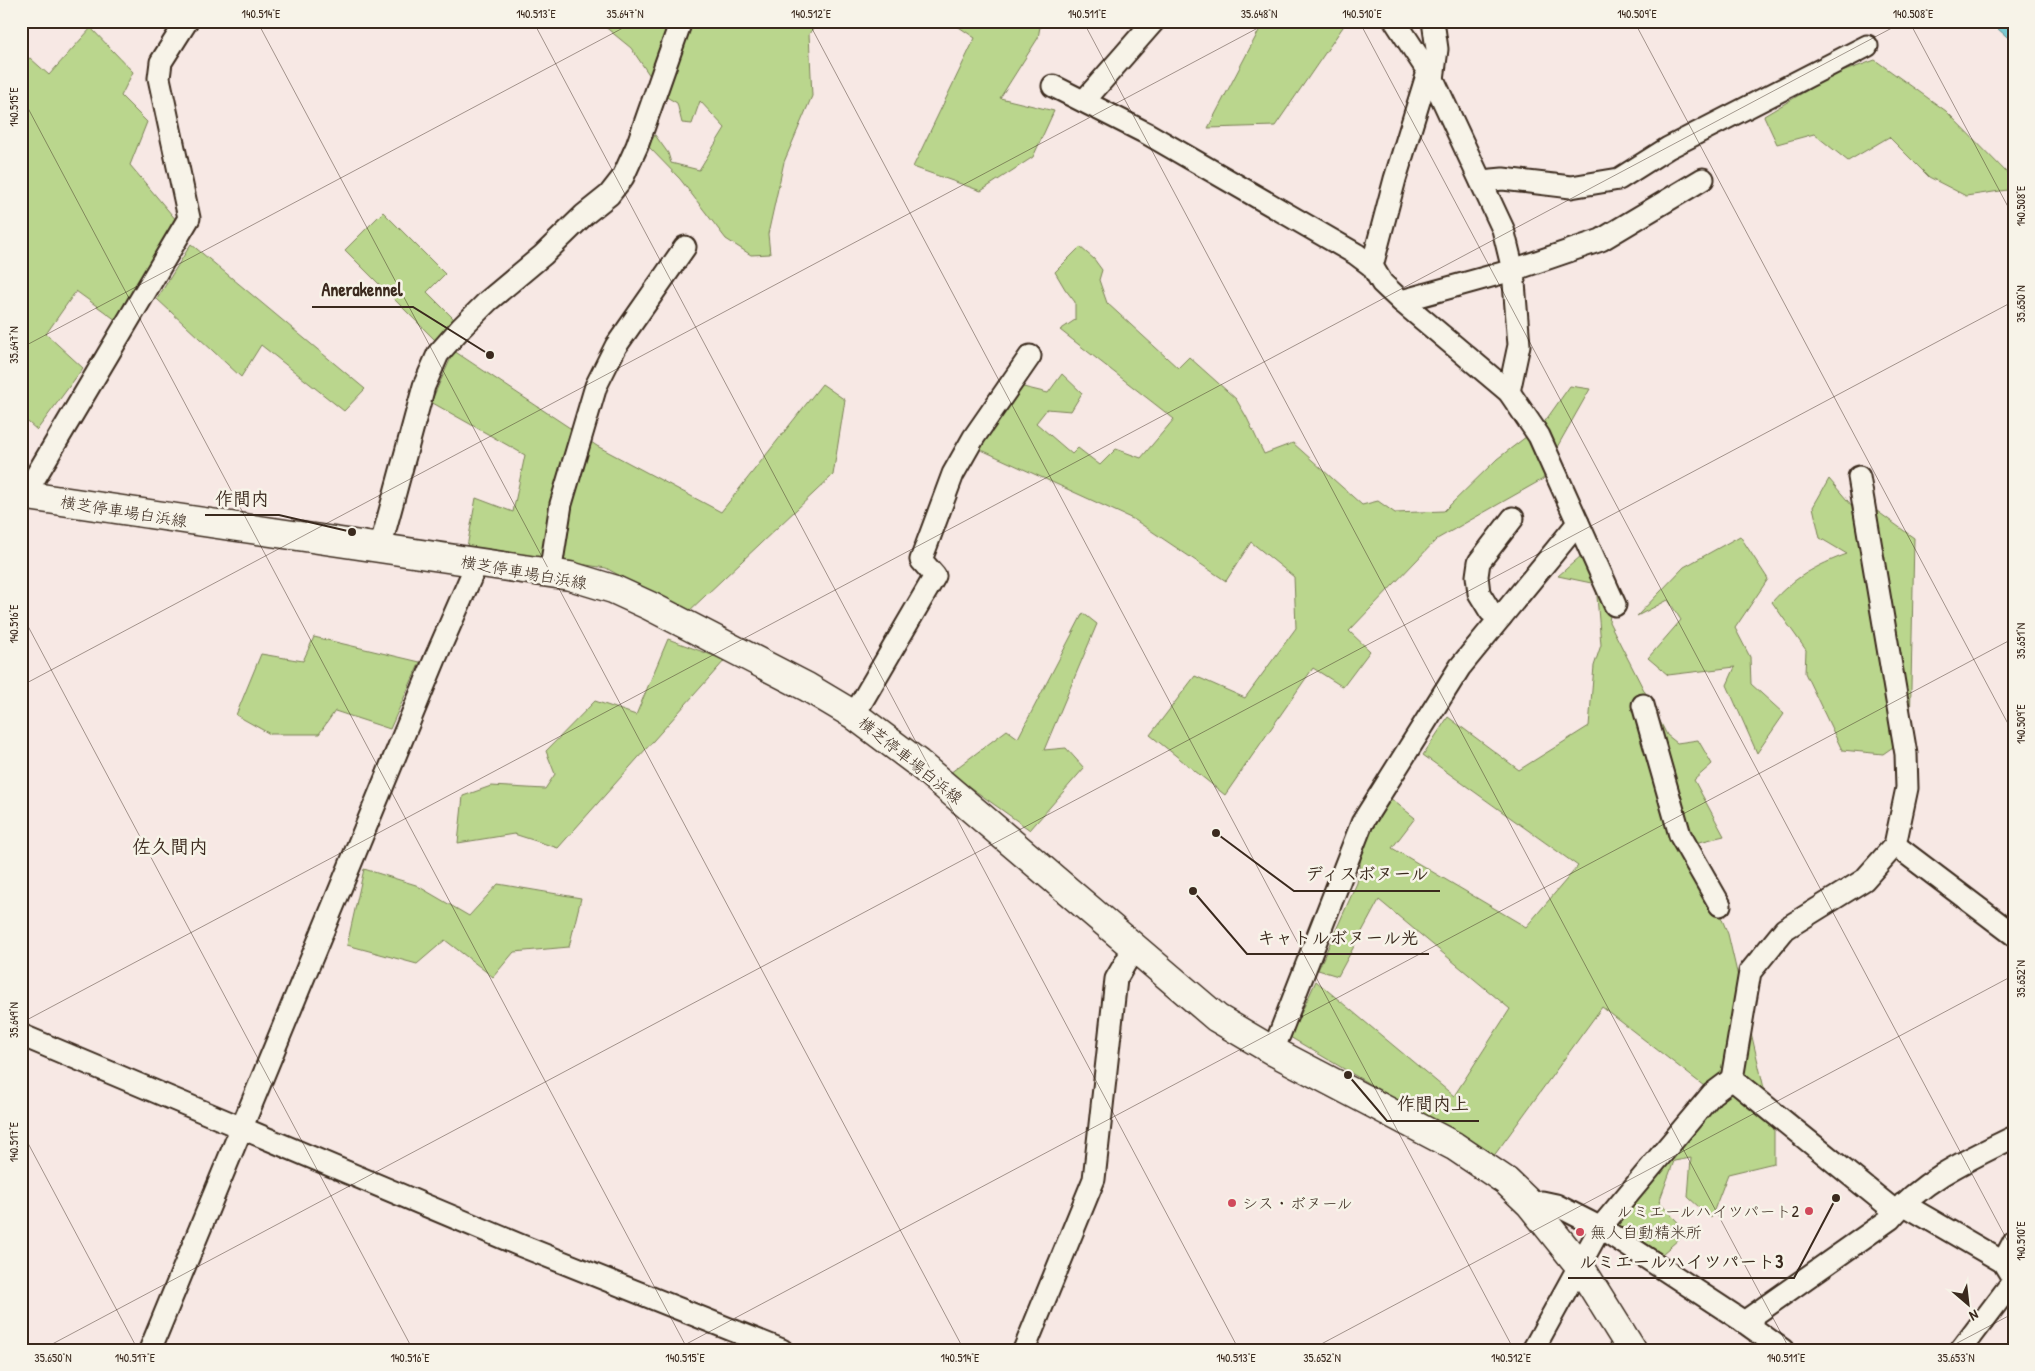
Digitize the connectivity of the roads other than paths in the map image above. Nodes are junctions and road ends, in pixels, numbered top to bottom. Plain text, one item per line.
1 (187, 21) edge
2 (681, 21) edge
3 (1154, 21) edge
4 (1394, 21) edge
5 (1433, 21) edge
6 (1867, 46) dead end
7 (1430, 76) junction
8 (1053, 86) dead end
9 (1084, 101) junction
10 (1703, 179) dead end
11 (1481, 181) junction
12 (685, 247) dead end
13 (1372, 266) junction
14 (1513, 270) junction
15 (1401, 301) junction
16 (1030, 356) dead end
17 (1509, 392) junction
18 (1859, 476) dead end
19 (23, 496) edge
20 (1512, 518) dead end
21 (1578, 523) junction
22 (380, 548) junction
23 (476, 563) junction
24 (550, 574) junction
25 (1615, 605) dead end
26 (1501, 617) junction
27 (1643, 705) dead end
28 (854, 715) junction
29 (1894, 845) junction
30 (1720, 905) dead end
31 (2014, 935) edge
32 (1134, 948) junction
33 (21, 1035) edge
34 (1273, 1052) junction
35 (1732, 1079) junction
36 (241, 1129) junction
37 (2014, 1138) edge
38 (1530, 1204) junction
39 (1900, 1208) junction
40 (1600, 1228) junction
41 (2014, 1241) edge
42 (2003, 1262) junction
43 (1579, 1265) junction
44 (1744, 1322) junction
45 (150, 1350) edge
46 (782, 1350) edge
47 (1024, 1350) edge
48 (1533, 1350) edge
49 (1632, 1350) edge
50 (1783, 1350) edge
51 (1961, 1350) edge

1 - 19 street
2 - 22 street
3 - 9 street
4 - 7 street
5 - 7 street
6 - 11 street
7 - 11 street
7 - 13 street
8 - 9 street
9 - 13 street
10 - 14 street
11 - 14 street
12 - 24 street
13 - 15 street
14 - 15 street
14 - 17 street
15 - 17 street
16 - 28 street
17 - 21 street
18 - 29 street
19 - 22 main road, 横芝停車場白浜線
20 - 26 street
21 - 25 street
21 - 26 street
22 - 23 main road, 横芝停車場白浜線
23 - 24 main road, 横芝停車場白浜線
23 - 36 street
24 - 28 main road, 横芝停車場白浜線
26 - 34 street
27 - 30 street
28 - 32 main road, 横芝停車場白浜線
29 - 31 street
29 - 35 street
32 - 34 main road, 横芝停車場白浜線
32 - 47 street
33 - 36 street
34 - 38 main road, 横芝停車場白浜線
35 - 39 street
35 - 40 street
36 - 45 street
36 - 46 street
37 - 39 street
38 - 40 street
38 - 43 main road, 横芝停車場白浜線
39 - 42 street
39 - 44 street
40 - 43 street
40 - 44 street
41 - 42 street
42 - 51 street
43 - 48 street
43 - 49 main road, 横芝停車場白浜線
44 - 50 street

